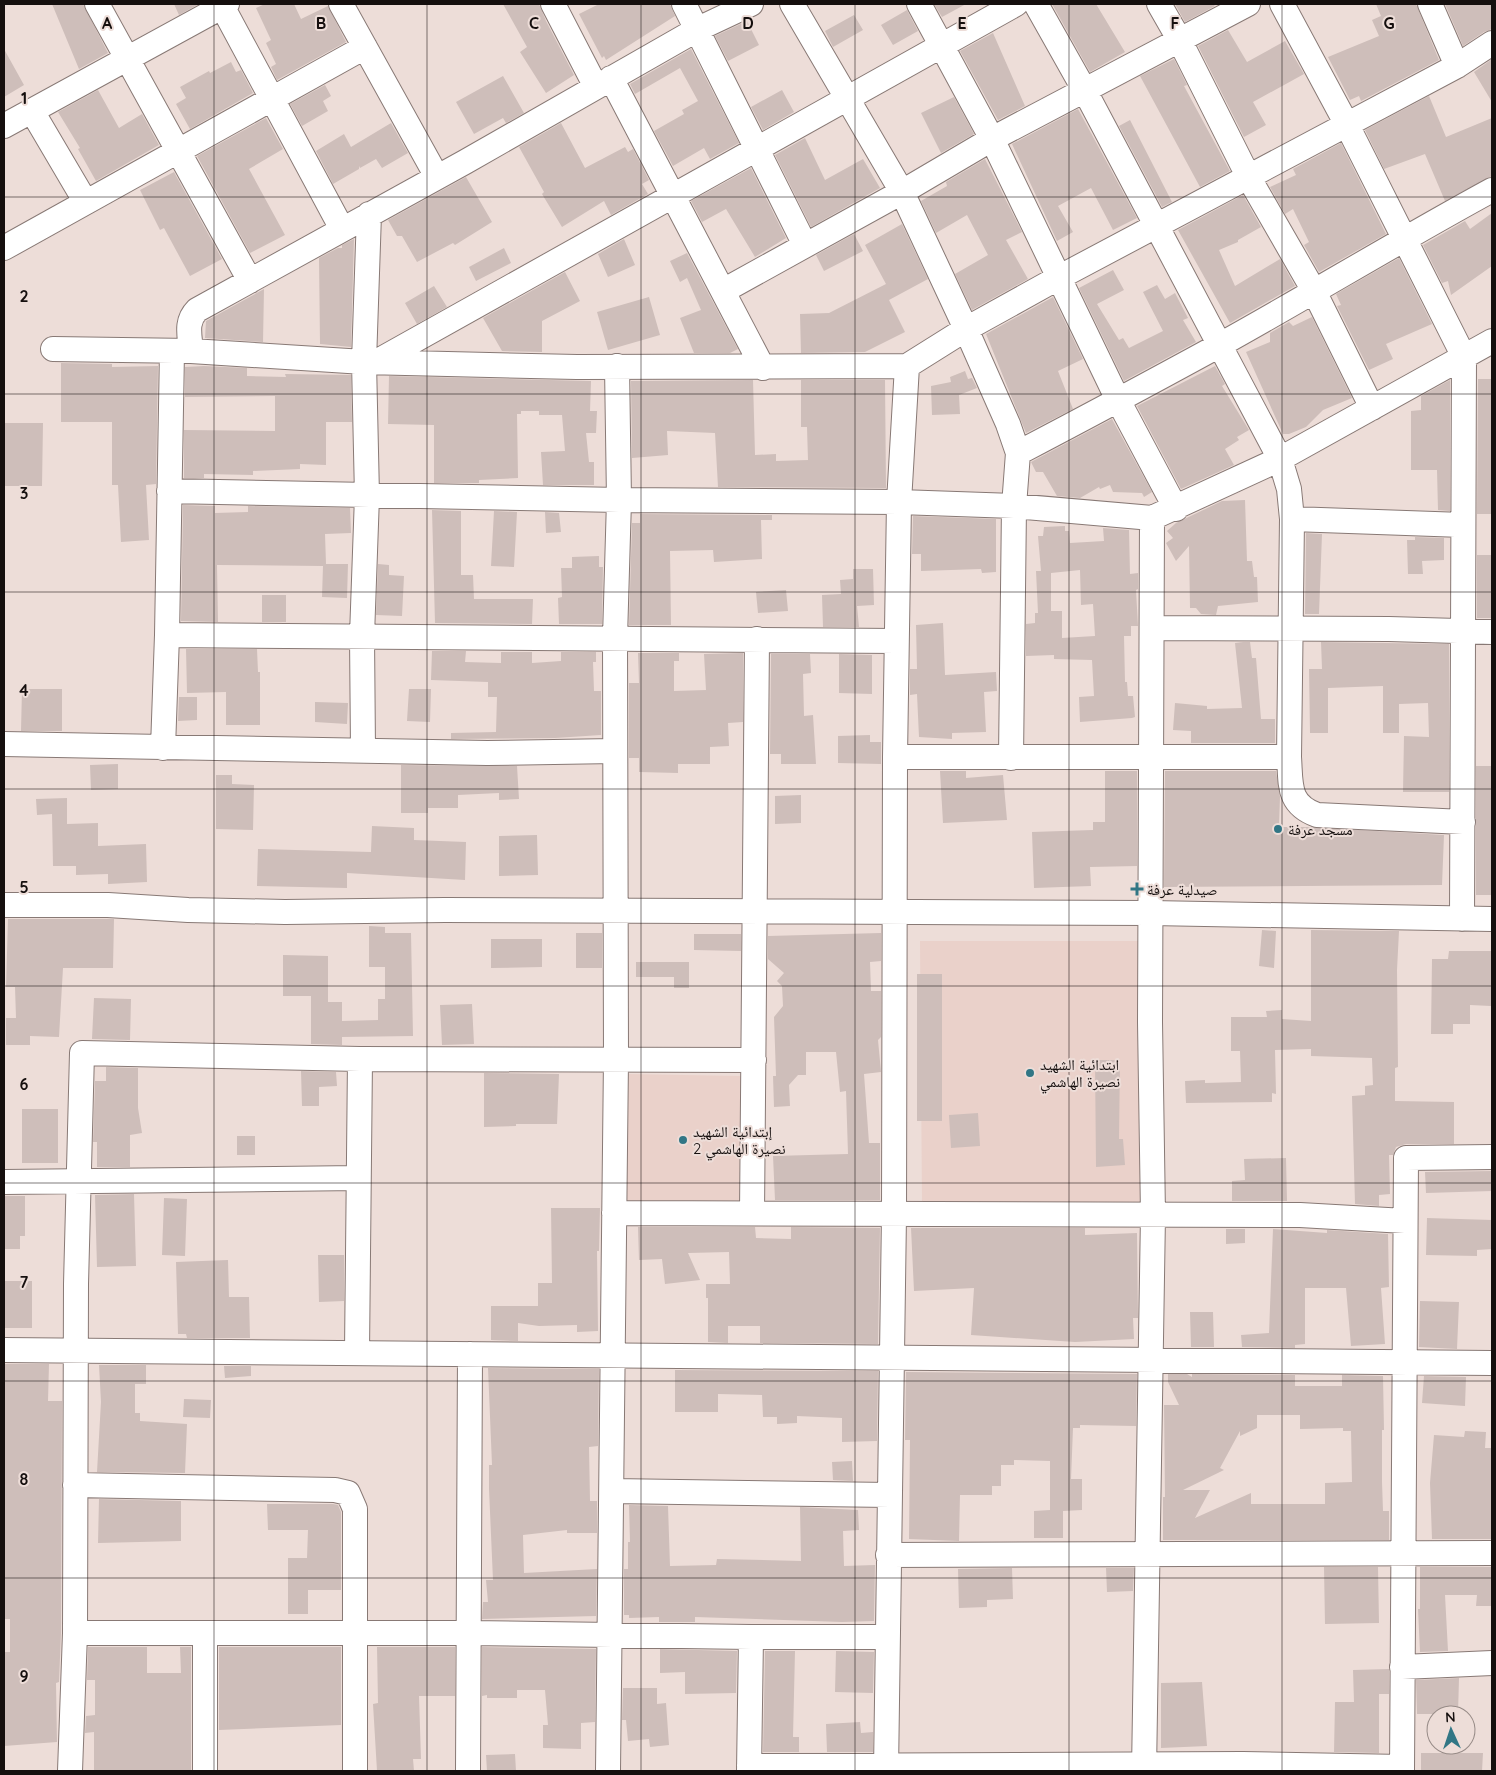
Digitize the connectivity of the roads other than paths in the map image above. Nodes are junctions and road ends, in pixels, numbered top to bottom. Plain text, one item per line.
1 (97, 4) edge
2 (341, 4) edge
3 (553, 4) edge
4 (684, 4) edge
5 (751, 4) edge
6 (792, 4) edge
7 (919, 4) edge
8 (1016, 4) edge
9 (1036, 4) edge
10 (1159, 4) edge
11 (1248, 4) edge
12 (1282, 4) edge
13 (1430, 4) edge
14 (224, 5) edge
15 (698, 29) junction
16 (1179, 39) junction
17 (1492, 43) edge
18 (943, 45) junction
19 (365, 46) junction
20 (128, 58) junction
21 (1456, 66) junction
22 (604, 82) junction
23 (1085, 91) junction
24 (272, 98) junction
25 (848, 98) junction
26 (32, 111) junction
27 (1346, 123) junction
28 (4, 126) edge
29 (992, 139) junction
30 (757, 149) junction
31 (178, 150) junction
32 (437, 177) junction
33 (1248, 178) junction
34 (1492, 190) edge
35 (902, 192) junction
36 (672, 196) junction
37 (85, 201) junction
38 (369, 214) junction
39 (1156, 226) junction
40 (342, 229) junction
41 (1402, 239) junction
42 (805, 245) junction
43 (4, 248) edge
44 (1058, 278) junction
45 (250, 281) junction
46 (722, 291) junction
47 (1314, 291) junction
48 (966, 329) junction
49 (1492, 341) edge
50 (1219, 345) junction
51 (53, 349) dead end
52 (182, 351) junction
53 (1464, 357) junction
54 (369, 363) junction
55 (617, 366) junction
56 (907, 366) junction
57 (763, 368) junction
58 (1118, 400) junction
59 (1372, 408) junction
60 (1018, 453) junction
61 (1280, 459) junction
62 (169, 491) junction
63 (367, 496) junction
64 (619, 500) junction
65 (900, 502) junction
66 (1014, 506) junction
67 (1176, 509) junction
68 (1152, 518) junction
69 (1292, 519) junction
70 (1463, 525) junction
71 (1153, 628) junction
72 (1291, 628) junction
73 (1464, 632) junction
74 (1492, 632) edge
75 (167, 635) junction
76 (362, 636) junction
77 (615, 638) junction
78 (757, 639) junction
79 (896, 641) junction
80 (4, 744) edge
81 (163, 748) junction
82 (363, 750) junction
83 (615, 751) junction
84 (895, 757) junction
85 (1289, 757) junction
86 (1011, 758) junction
87 (1152, 758) junction
88 (1463, 822) junction
89 (4, 904) edge
90 (615, 912) junction
91 (754, 912) junction
92 (894, 913) junction
93 (1151, 913) junction
94 (1462, 919) junction
95 (1492, 919) edge
96 (360, 1059) junction
97 (616, 1059) junction
98 (754, 1060) junction
99 (1492, 1157) edge
100 (358, 1178) junction
101 (4, 1182) edge
102 (78, 1182) junction
103 (614, 1213) junction
104 (752, 1213) junction
105 (894, 1215) junction
106 (1152, 1215) junction
107 (1405, 1221) junction
108 (4, 1350) edge
109 (75, 1352) junction
110 (357, 1352) junction
111 (470, 1354) junction
112 (614, 1354) junction
113 (892, 1358) junction
114 (1151, 1359) junction
115 (1404, 1361) junction
116 (1492, 1362) edge
117 (75, 1484) junction
118 (612, 1491) junction
119 (890, 1495) junction
120 (1492, 1552) edge
121 (1148, 1553) junction
122 (1403, 1553) junction
123 (888, 1555) junction
124 (76, 1633) junction
125 (469, 1633) junction
126 (205, 1634) junction
127 (355, 1635) junction
128 (610, 1635) junction
129 (751, 1637) junction
130 (887, 1637) junction
131 (1492, 1663) edge
132 (1402, 1667) junction
133 (886, 1768) edge
134 (1145, 1768) edge
135 (1243, 1768) edge
136 (749, 1769) edge
137 (1402, 1769) edge
138 (70, 1771) edge
139 (205, 1771) edge
140 (355, 1771) edge
141 (468, 1771) edge
142 (608, 1771) edge

1 - 20 street
2 - 19 street
3 - 22 street
4 - 15 street
5 - 15 street
6 - 25 street
7 - 18 street
8 - 18 street
9 - 23 street
10 - 16 street
11 - 16 street
12 - 27 street
13 - 21 street
14 - 20 street
14 - 24 street
15 - 22 street
15 - 30 street
16 - 23 street
16 - 33 street
17 - 21 street
18 - 25 street
18 - 29 street
19 - 24 street
19 - 32 street
20 - 26 street
20 - 31 street
21 - 27 street
22 - 32 street
22 - 36 street
23 - 29 street
23 - 39 street
24 - 31 street
24 - 40 street
25 - 30 street
25 - 35 street
26 - 28 street
26 - 37 street
27 - 33 street
27 - 41 street
29 - 35 street
29 - 44 street
30 - 36 street
30 - 42 street
31 - 37 street
31 - 45 street
32 - 38 street
33 - 39 street
33 - 47 street
34 - 41 street
35 - 42 street
35 - 48 street
36 - 46 street
36 - 54 street
37 - 43 street
38 - 40 street
38 - 54 street
39 - 44 street
39 - 50 street
40 - 45 street
41 - 47 street
41 - 53 street
42 - 46 street
44 - 48 street
44 - 58 street
45 - 52 street
46 - 57 street
47 - 50 street
47 - 59 street
48 - 56 street
48 - 60 street
49 - 53 street
50 - 58 street
50 - 61 street
51 - 52 street
52 - 54 street
52 - 62 street
53 - 59 street
53 - 70 street
54 - 55 street
54 - 63 street
55 - 57 street
55 - 64 street
56 - 57 street
56 - 65 street
58 - 60 street
58 - 67 street
59 - 61 street
60 - 66 street
61 - 67 street
61 - 69 street
62 - 63 street
62 - 75 street
63 - 64 street
63 - 76 street
64 - 65 street
64 - 77 street
65 - 66 street
65 - 79 street
66 - 68 street
66 - 86 street
67 - 68 street
68 - 71 street
69 - 70 street
69 - 72 street
70 - 73 street
71 - 72 street
71 - 87 street
72 - 73 street
72 - 85 street
73 - 74 street
73 - 88 street
75 - 76 street
75 - 81 street
76 - 77 street
76 - 82 street
77 - 78 street
77 - 83 street
78 - 79 street
78 - 91 street
79 - 84 street
80 - 81 street
81 - 82 street
82 - 83 street
83 - 90 street
84 - 86 street
84 - 92 street
85 - 87 street
85 - 88 street
86 - 87 street
87 - 93 street
88 - 94 street
89 - 90 street
90 - 91 street
90 - 97 street
91 - 92 street
91 - 98 street
92 - 93 street
92 - 105 street
93 - 94 street
93 - 106 street
94 - 95 street
96 - 97 street
96 - 100 street
96 - 102 street
97 - 98 street
97 - 103 street
98 - 104 street
99 - 107 street
100 - 102 street
100 - 110 street
101 - 102 street
102 - 109 street
103 - 104 street
103 - 112 street
104 - 105 street
105 - 106 street
105 - 113 street
106 - 107 street
106 - 114 street
107 - 115 street
108 - 109 street
109 - 110 street
109 - 117 street
110 - 111 street
111 - 112 street
111 - 125 street
112 - 113 street
112 - 118 street
113 - 114 street
113 - 119 street
114 - 115 street
114 - 121 street
115 - 116 street
115 - 122 street
117 - 124 street
117 - 127 street
118 - 119 street
118 - 128 street
119 - 123 street
120 - 122 street
121 - 122 street
121 - 123 street
121 - 134 street
122 - 132 street
123 - 130 street
124 - 126 street
124 - 138 street
125 - 127 street
125 - 128 street
125 - 141 street
126 - 127 street
126 - 139 street
127 - 140 street
128 - 129 street
128 - 142 street
129 - 130 street
129 - 136 street
130 - 133 street
131 - 132 street
132 - 137 street
133 - 134 street
133 - 136 street
134 - 135 street
135 - 137 street

